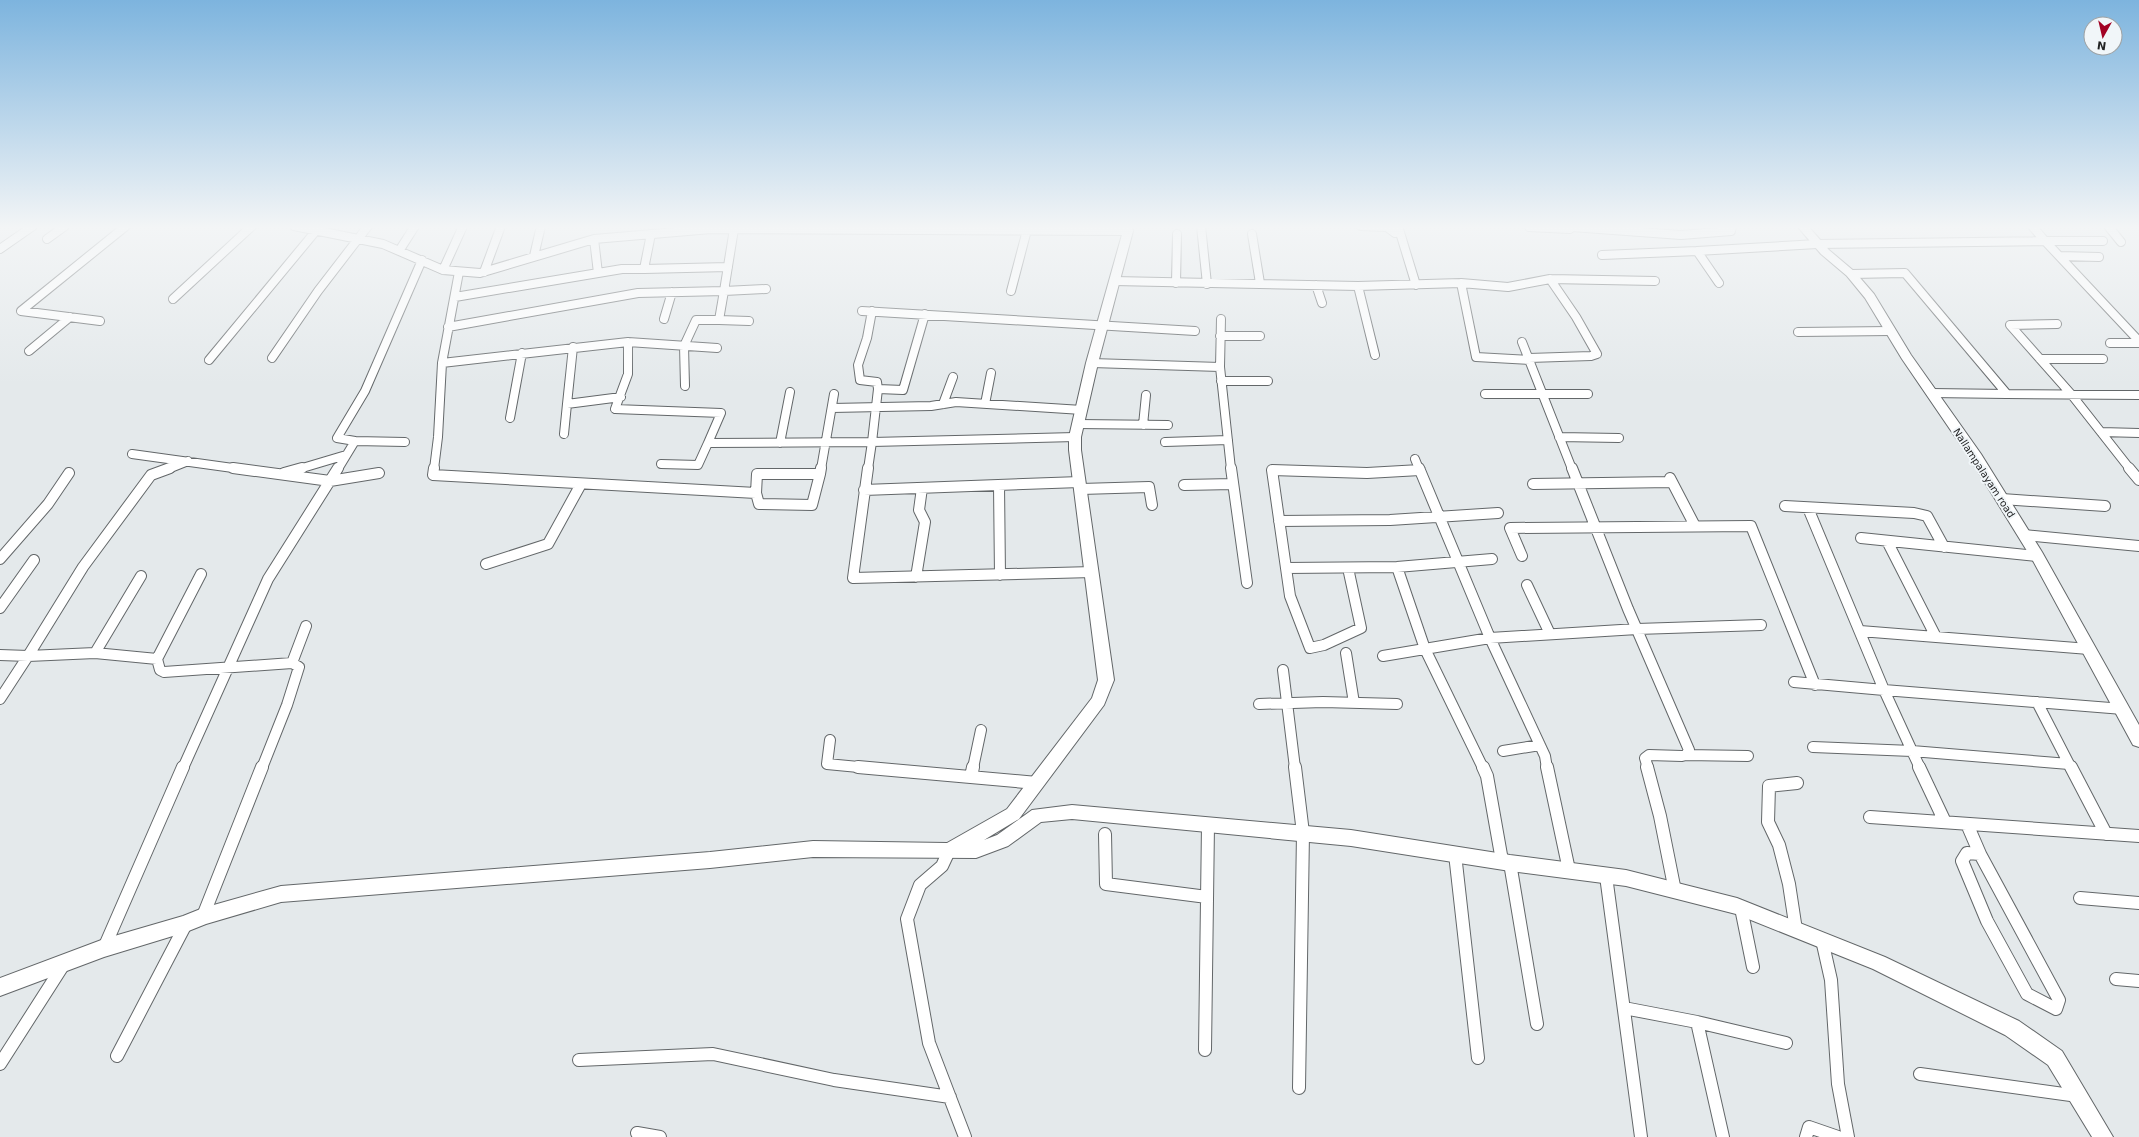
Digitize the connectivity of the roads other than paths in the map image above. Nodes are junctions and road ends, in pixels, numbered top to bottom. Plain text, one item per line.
1 (60, 279) edge
2 (195, 279) edge
3 (276, 279) edge
4 (327, 279) edge
5 (414, 279) edge
6 (458, 279) edge
7 (562, 279) edge
8 (726, 279) edge
9 (1014, 279) edge
10 (1176, 279) edge
11 (1206, 279) edge
12 (1259, 279) edge
13 (1414, 279) edge
14 (1550, 279) joint
15 (1553, 279) edge
16 (1716, 279) edge
17 (1855, 279) edge
18 (1909, 279) edge
19 (2081, 279) edge
20 (1114, 281) joint
21 (1655, 281) dead end
22 (1176, 283) junction
23 (1260, 283) junction
24 (1461, 283) junction
25 (1719, 283) dead end
26 (1207, 284) junction
27 (1316, 285) junction
28 (1416, 285) junction
29 (1358, 286) junction
30 (766, 289) dead end
31 (724, 291) junction
32 (1011, 291) dead end
33 (672, 292) junction
34 (455, 297) junction
35 (173, 299) dead end
36 (1322, 303) dead end
37 (862, 311) dead end
38 (872, 311) junction
39 (926, 314) junction
40 (70, 317) junction
41 (664, 319) dead end
42 (1220, 319) dead end
43 (719, 320) junction
44 (749, 320) dead end
45 (100, 321) dead end
46 (1103, 324) junction
47 (2057, 324) dead end
48 (448, 327) junction
49 (1195, 331) dead end
50 (1891, 331) junction
51 (1798, 332) dead end
52 (1220, 336) junction
53 (1260, 336) dead end
54 (628, 342) junction
55 (1522, 342) dead end
56 (2139, 342) edge
57 (2110, 343) dead end
58 (684, 346) junction
59 (573, 347) junction
60 (718, 348) dead end
61 (29, 351) dead end
62 (522, 353) junction
63 (1375, 355) dead end
64 (272, 358) dead end
65 (1529, 359) junction
66 (2040, 359) junction
67 (2103, 359) dead end
68 (210, 360) dead end
69 (442, 363) junction
70 (1092, 363) junction
71 (1220, 367) junction
72 (991, 374) dead end
73 (953, 377) dead end
74 (1222, 381) junction
75 (1268, 381) dead end
76 (685, 386) dead end
77 (878, 389) junction
78 (790, 392) dead end
79 (1931, 393) junction
80 (834, 394) dead end
81 (1485, 394) dead end
82 (1542, 394) junction
83 (1588, 394) dead end
84 (2007, 394) junction
85 (2071, 394) junction
86 (1146, 395) dead end
87 (2139, 395) edge
88 (621, 396) junction
89 (566, 404) junction
90 (943, 404) junction
91 (985, 404) junction
92 (832, 408) junction
93 (875, 408) junction
94 (1082, 410) junction
95 (510, 418) dead end
96 (1143, 425) junction
97 (1168, 425) dead end
98 (1077, 431) junction
99 (2101, 432) junction
100 (2139, 433) edge
101 (564, 434) dead end
102 (1560, 437) junction
103 (1619, 438) dead end
104 (1228, 440) junction
105 (355, 441) junction
106 (405, 442) dead end
107 (826, 442) junction
108 (872, 442) junction
109 (1165, 442) dead end
110 (708, 443) junction
111 (780, 443) junction
112 (132, 454) dead end
113 (346, 455) junction
114 (1415, 459) dead end
115 (188, 461) junction
116 (661, 464) dead end
117 (1420, 470) junction
118 (69, 473) dead end
119 (380, 473) dead end
120 (278, 474) junction
121 (820, 474) junction
122 (2137, 476) edge
123 (330, 481) junction
124 (1579, 483) junction
125 (581, 484) junction
126 (1184, 484) dead end
127 (1233, 484) junction
128 (1533, 484) dead end
129 (999, 485) junction
130 (1080, 486) junction
131 (922, 488) junction
132 (864, 490) junction
133 (756, 493) junction
134 (2002, 499) junction
135 (1152, 505) dead end
136 (1785, 506) dead end
137 (2105, 506) dead end
138 (1808, 508) junction
139 (1498, 513) dead end
140 (1439, 517) junction
141 (1279, 521) junction
142 (1694, 526) junction
143 (1596, 528) junction
144 (2024, 536) junction
145 (1861, 538) dead end
146 (1887, 541) junction
147 (2139, 546) edge
148 (1944, 547) junction
149 (1522, 556) dead end
150 (2037, 556) junction
151 (1492, 559) dead end
152 (0, 560) edge
153 (34, 560) dead end
154 (1458, 563) junction
155 (486, 564) dead end
156 (1286, 568) junction
157 (1348, 568) junction
158 (1397, 568) junction
159 (1093, 572) junction
160 (201, 574) dead end
161 (1000, 575) junction
162 (141, 576) dead end
163 (916, 577) junction
164 (1247, 583) dead end
165 (1527, 585) dead end
166 (0, 608) edge
167 (1761, 625) dead end
168 (306, 626) dead end
169 (1636, 629) junction
170 (1860, 631) junction
171 (1550, 634) junction
172 (1936, 637) junction
173 (1490, 638) junction
174 (1425, 649) junction
175 (2089, 649) junction
176 (95, 653) junction
177 (1346, 653) dead end
178 (0, 655) edge
179 (28, 656) junction
180 (1383, 656) dead end
181 (157, 659) junction
182 (292, 663) junction
183 (226, 670) junction
184 (1283, 670) dead end
185 (1794, 682) dead end
186 (1815, 684) junction
187 (1884, 690) junction
188 (0, 699) edge
189 (2037, 702) junction
190 (1354, 703) junction
191 (1259, 704) dead end
192 (1287, 704) junction
193 (1397, 704) dead end
194 (2123, 709) junction
195 (981, 730) dead end
196 (830, 740) dead end
197 (2139, 740) edge
198 (1540, 745) junction
199 (1813, 747) dead end
200 (1502, 751) dead end
201 (1912, 751) junction
202 (1686, 755) junction
203 (1748, 756) dead end
204 (2069, 764) junction
205 (971, 777) junction
206 (1037, 783) junction
207 (1797, 783) dead end
208 (1870, 818) dead end
209 (1945, 822) junction
210 (1967, 824) junction
211 (1208, 825) junction
212 (1303, 833) junction
213 (1105, 834) dead end
214 (2106, 834) junction
215 (2139, 836) edge
216 (949, 851) junction
217 (1455, 854) junction
218 (1980, 854) junction
219 (1510, 863) junction
220 (1569, 870) junction
221 (1606, 876) junction
222 (1675, 891) junction
223 (1207, 897) junction
224 (2080, 898) dead end
225 (2139, 903) edge
226 (1741, 908) junction
227 (203, 916) junction
228 (186, 924) junction
229 (1796, 930) junction
230 (1822, 940) junction
231 (104, 948) junction
232 (65, 962) junction
233 (1753, 968) dead end
234 (2116, 979) dead end
235 (2139, 981) edge
236 (0, 986) edge
237 (1624, 1008) junction
238 (1697, 1022) junction
239 (1537, 1024) dead end
240 (1786, 1043) dead end
241 (1205, 1050) dead end
242 (117, 1056) dead end
243 (1478, 1058) dead end
244 (579, 1060) dead end
245 (0, 1064) edge
246 (1920, 1074) dead end
247 (1299, 1088) dead end
248 (2078, 1096) junction
249 (950, 1097) junction
250 (637, 1133) dead end
251 (660, 1137) edge
252 (965, 1137) edge
253 (1641, 1137) edge
254 (1723, 1137) edge
255 (1806, 1137) edge
256 (1838, 1137) edge
257 (1848, 1137) edge
258 (2103, 1137) edge

1 - 40 street
2 - 35 street
3 - 68 street
4 - 64 street
5 - 105 street
6 - 34 street
7 - 34 street
8 - 31 street
9 - 32 street
10 - 22 street
11 - 26 street
12 - 23 street
13 - 28 street
14 - 24 street
14 - 65 street
15 - 21 street
16 - 25 street
17 - 50 street, Nallampalayam road
18 - 84 street
19 - 56 street
20 - 22 street
20 - 46 street
22 - 26 street
23 - 26 street
23 - 27 street
24 - 28 street
24 - 65 street
27 - 29 street
27 - 36 street
28 - 29 street
29 - 63 street
30 - 31 street
31 - 33 street
31 - 43 street
33 - 41 street
33 - 48 street
34 - 48 street
37 - 38 street
38 - 39 street
38 - 77 street
39 - 46 street
39 - 77 street
40 - 45 street
40 - 61 street
42 - 52 street
43 - 44 street
43 - 58 street
46 - 49 street
46 - 70 street
47 - 66 street
48 - 69 street
50 - 51 street
50 - 79 street, Nallampalayam road
52 - 53 street
52 - 71 street
54 - 58 street
54 - 59 street
54 - 88 street
55 - 65 street
56 - 57 street
58 - 60 street
58 - 76 street
59 - 62 street
59 - 89 street
62 - 69 street
62 - 95 street
65 - 82 street
66 - 67 street
66 - 85 street
69 - 125 street
70 - 71 street
70 - 94 street
71 - 74 street
72 - 91 street
73 - 90 street
74 - 75 street
74 - 104 street
77 - 93 street
78 - 111 street
79 - 84 street
79 - 134 street, Nallampalayam road
80 - 92 street
81 - 82 street
82 - 83 street
82 - 102 street
84 - 85 street
85 - 87 street
85 - 99 street
86 - 96 street
88 - 89 street
88 - 110 street
89 - 101 street
90 - 91 street
90 - 93 street
91 - 94 street
92 - 93 street
92 - 107 street
93 - 108 street
94 - 98 street
96 - 97 street
96 - 98 street
98 - 108 street
98 - 130 street
99 - 100 street
99 - 122 street
102 - 103 street
102 - 124 street
104 - 109 street
104 - 127 street
105 - 106 street
105 - 113 street
107 - 108 street
107 - 111 street
107 - 121 street
108 - 132 street
110 - 111 street
110 - 116 street
112 - 115 street
113 - 120 street
113 - 123 street
114 - 117 street
115 - 120 street
115 - 179 street
117 - 140 street
117 - 141 street
118 - 152 street
119 - 123 street
120 - 123 street
121 - 133 street
121 - 133 street
123 - 183 street
124 - 128 street
124 - 142 street
124 - 143 street
125 - 133 street
125 - 155 street
126 - 127 street
127 - 164 street
129 - 130 street
129 - 131 street
129 - 161 street
130 - 135 street
130 - 159 street
131 - 132 street
131 - 163 street
132 - 163 street
134 - 137 street
134 - 144 street, Nallampalayam road
136 - 138 street
138 - 148 street
138 - 170 street
139 - 140 street
140 - 141 street
140 - 154 street
141 - 156 street
142 - 143 street
142 - 186 street
143 - 149 street
143 - 169 street
144 - 147 street
144 - 150 street, Nallampalayam road
145 - 146 street
146 - 148 street
146 - 172 street
148 - 150 street
150 - 175 street, Nallampalayam road
151 - 154 street
153 - 166 street
154 - 158 street
154 - 173 street
156 - 157 street
156 - 157 street
157 - 158 street
158 - 174 street
159 - 161 street
159 - 206 street
160 - 181 street
161 - 163 street
162 - 176 street
165 - 171 street
167 - 169 street
168 - 182 street
169 - 171 street
169 - 202 street
170 - 172 street
170 - 187 street
171 - 173 street
172 - 175 street
173 - 174 street
173 - 198 street
174 - 180 street
174 - 219 street
175 - 194 street, Nallampalayam road
176 - 179 street
176 - 181 street
177 - 190 street
178 - 179 street
179 - 188 street
181 - 183 street
182 - 183 street
182 - 227 street
183 - 231 street
184 - 192 street
185 - 186 street
186 - 187 street
187 - 189 street
187 - 201 street
189 - 194 street
189 - 204 street
190 - 192 street
190 - 193 street
191 - 192 street
192 - 212 street
194 - 197 street, Nallampalayam road
195 - 205 street
196 - 205 street
198 - 200 street
198 - 220 street
199 - 201 street
201 - 204 street
201 - 209 street
202 - 203 street
202 - 222 street
204 - 214 street
205 - 206 street
206 - 216 street
207 - 229 street
208 - 209 street
209 - 210 street
210 - 214 street
210 - 218 street
211 - 212 street
211 - 216 street
211 - 223 street
212 - 217 street
212 - 247 street
213 - 223 street
214 - 215 street
216 - 227 street
216 - 249 street
217 - 219 street
217 - 243 street
218 - 218 street
219 - 220 street
219 - 239 street
220 - 221 street
221 - 222 street
221 - 237 street
222 - 226 street
223 - 241 street
224 - 225 street
226 - 229 street
226 - 233 street
227 - 228 street
228 - 231 street
228 - 242 street
229 - 230 street
230 - 248 street
230 - 257 street
231 - 232 street
232 - 236 street
232 - 245 street
234 - 235 street
237 - 238 street
237 - 253 street
238 - 240 street
238 - 254 street
244 - 249 street
246 - 248 street
248 - 258 street
249 - 252 street
250 - 251 street
255 - 256 street

